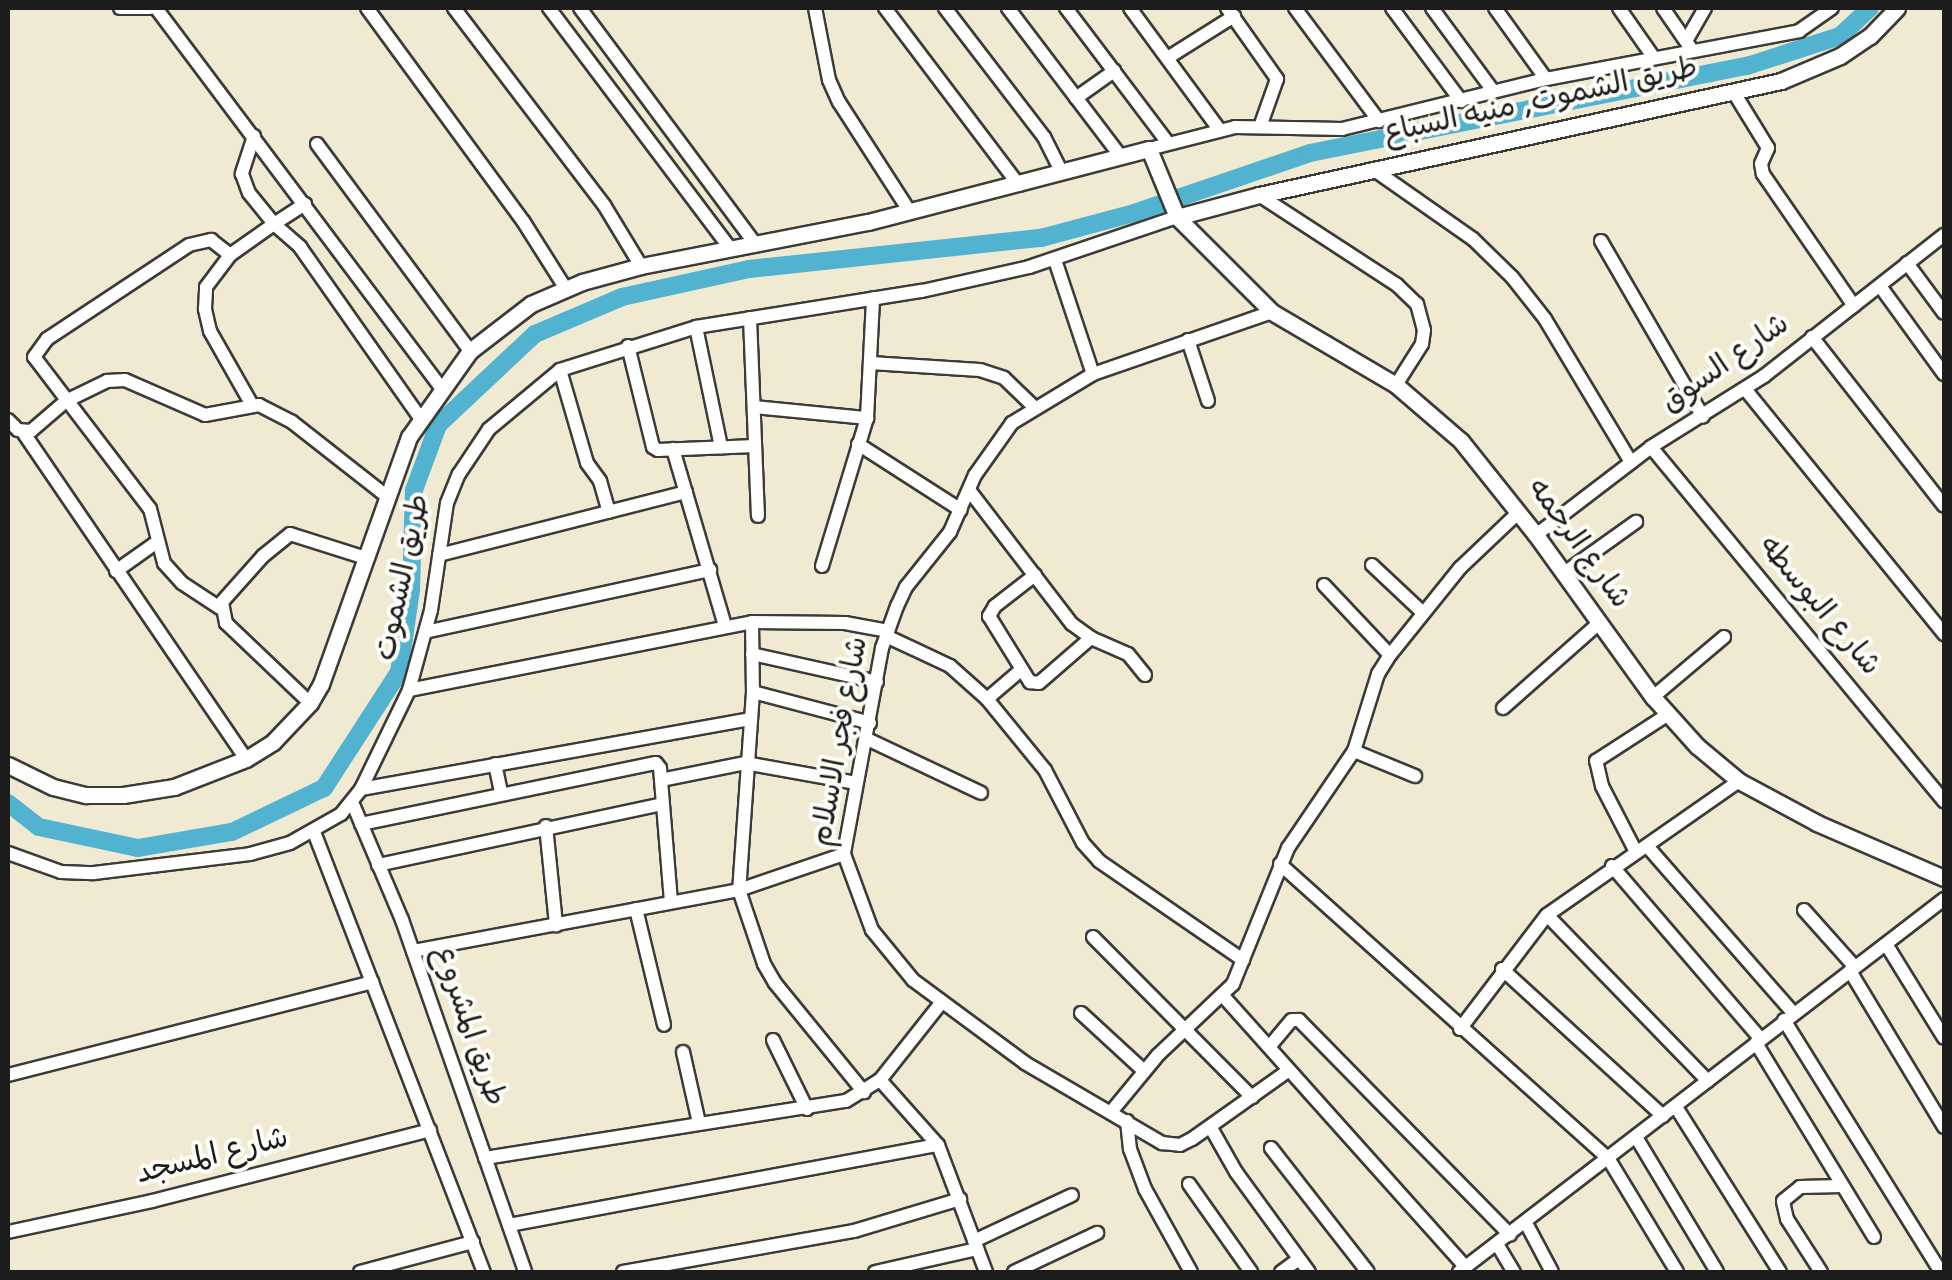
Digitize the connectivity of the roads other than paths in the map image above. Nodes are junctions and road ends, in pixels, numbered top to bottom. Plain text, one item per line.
1 (120, 8) edge
2 (153, 8) edge
3 (367, 8) edge
4 (454, 8) edge
5 (551, 8) edge
6 (580, 8) edge
7 (814, 8) edge
8 (885, 8) edge
9 (945, 8) edge
10 (1008, 8) edge
11 (1066, 8) edge
12 (1130, 8) edge
13 (1295, 8) edge
14 (1392, 8) edge
15 (1432, 8) edge
16 (1495, 8) edge
17 (1618, 8) edge
18 (1663, 8) edge
19 (1705, 8) edge
20 (1832, 8) edge
21 (1897, 8) edge
22 (1231, 12) edge
23 (1689, 46) junction
24 (1169, 57) junction
25 (1654, 58) junction
26 (1114, 71) junction
27 (1546, 79) junction
28 (1733, 91) junction
29 (1494, 92) junction
30 (1076, 98) junction
31 (1461, 101) junction
32 (1379, 121) junction
33 (1260, 127) junction
34 (1219, 129) junction
35 (254, 136) junction
36 (1168, 142) junction
37 (317, 144) dead end
38 (1149, 149) junction
39 (1122, 157) junction
40 (1372, 169) junction
41 (1062, 174) junction
42 (1019, 185) junction
43 (1260, 194) junction
44 (305, 204) junction
45 (910, 212) junction
46 (1175, 212) junction
47 (274, 224) junction
48 (1944, 235) edge
49 (1602, 240) dead end
50 (754, 242) junction
51 (730, 248) junction
52 (230, 255) junction
53 (1055, 260) junction
54 (1907, 262) junction
55 (641, 266) junction
56 (1880, 286) junction
57 (566, 289) junction
58 (873, 298) junction
59 (1854, 306) junction
60 (1272, 312) junction
61 (1944, 313) edge
62 (750, 318) junction
63 (696, 327) junction
64 (1812, 338) junction
65 (1188, 340) junction
66 (628, 346) junction
67 (470, 351) junction
68 (871, 363) junction
69 (560, 370) junction
70 (1094, 374) junction
71 (1944, 374) edge
72 (1396, 385) junction
73 (441, 388) junction
74 (1745, 388) junction
75 (66, 401) junction
76 (1208, 401) dead end
77 (252, 404) junction
78 (754, 406) junction
79 (1033, 406) junction
80 (1703, 417) junction
81 (420, 418) junction
82 (867, 418) junction
83 (8, 420) edge
84 (24, 432) junction
85 (858, 444) junction
86 (755, 446) junction
87 (721, 447) junction
88 (1651, 447) junction
89 (673, 450) junction
90 (1631, 462) junction
91 (968, 490) junction
92 (686, 492) junction
93 (385, 495) junction
94 (1944, 506) edge
95 (961, 510) junction
96 (609, 512) junction
97 (1518, 513) junction
98 (758, 516) dead end
99 (1636, 522) dead end
100 (1536, 534) junction
101 (157, 542) junction
102 (439, 555) junction
103 (363, 558) junction
104 (1372, 565) dead end
105 (822, 566) dead end
106 (710, 570) junction
107 (116, 571) junction
108 (1563, 574) junction
109 (1035, 575) junction
110 (1324, 585) dead end
111 (220, 608) junction
112 (1421, 610) junction
113 (752, 622) junction
114 (1599, 624) junction
115 (725, 626) junction
116 (425, 632) junction
117 (887, 633) junction
118 (1944, 634) edge
119 (1091, 638) junction
120 (1724, 638) dead end
121 (752, 654) junction
122 (1390, 655) junction
123 (1021, 670) junction
124 (1146, 675) dead end
125 (877, 682) junction
126 (409, 690) junction
127 (753, 692) junction
128 (1653, 697) junction
129 (987, 699) junction
130 (310, 703) junction
131 (1503, 708) dead end
132 (1667, 715) junction
133 (750, 719) junction
134 (870, 724) junction
135 (867, 739) junction
136 (1354, 752) junction
137 (246, 759) junction
138 (744, 763) junction
139 (494, 764) junction
140 (8, 765) edge
141 (1414, 776) dead end
142 (661, 780) junction
143 (1739, 781) junction
144 (856, 783) junction
145 (361, 789) junction
146 (501, 793) junction
147 (981, 793) dead end
148 (1944, 801) edge
149 (352, 802) junction
150 (663, 804) junction
151 (361, 824) junction
152 (546, 826) junction
153 (314, 832) junction
154 (1641, 849) junction
155 (8, 853) edge
156 (844, 854) junction
157 (378, 864) junction
158 (1280, 864) junction
159 (1612, 866) junction
160 (1944, 878) edge
161 (739, 890) junction
162 (671, 902) junction
163 (1944, 902) edge
164 (636, 909) junction
165 (1804, 910) dead end
166 (1547, 915) junction
167 (556, 925) junction
168 (1093, 937) dead end
169 (1886, 944) junction
170 (413, 951) junction
171 (1244, 960) junction
172 (1502, 969) junction
173 (1852, 969) junction
174 (372, 982) junction
175 (1224, 997) junction
176 (941, 1003) junction
177 (1082, 1013) dead end
178 (1789, 1017) junction
179 (664, 1025) dead end
180 (1460, 1029) junction
181 (1184, 1030) junction
182 (1944, 1038) edge
183 (773, 1040) dead end
184 (1758, 1041) junction
185 (1269, 1047) junction
186 (684, 1052) dead end
187 (1289, 1070) junction
188 (1144, 1071) junction
189 (8, 1075) edge
190 (880, 1080) junction
191 (1708, 1082) junction
192 (864, 1092) junction
193 (1252, 1097) junction
194 (1676, 1106) junction
195 (807, 1110) junction
196 (1111, 1112) junction
197 (1663, 1116) junction
198 (1127, 1121) junction
199 (700, 1123) junction
200 (1211, 1128) junction
201 (1944, 1128) edge
202 (430, 1130) junction
203 (1636, 1136) junction
204 (938, 1145) junction
205 (1271, 1148) dead end
206 (485, 1158) junction
207 (1608, 1158) junction
208 (1189, 1184) dead end
209 (1842, 1186) junction
210 (1072, 1196) dead end
211 (960, 1199) junction
212 (1526, 1223) junction
213 (508, 1225) junction
214 (8, 1232) edge
215 (1097, 1233) dead end
216 (1510, 1235) junction
217 (1874, 1237) dead end
218 (473, 1242) junction
219 (1497, 1244) junction
220 (976, 1245) junction
221 (1299, 1259) junction
222 (1463, 1270) edge
223 (360, 1272) edge
224 (484, 1272) edge
225 (525, 1272) edge
226 (623, 1272) edge
227 (875, 1272) edge
228 (986, 1272) edge
229 (1014, 1272) edge
230 (1191, 1272) edge
231 (1252, 1272) edge
232 (1281, 1272) edge
233 (1309, 1272) edge
234 (1368, 1272) edge
235 (1514, 1272) edge
236 (1552, 1272) edge
237 (1677, 1272) edge
238 (1717, 1272) edge
239 (1780, 1272) edge
240 (1821, 1272) edge
241 (1941, 1272) edge

1 - 2 street
2 - 35 street
3 - 57 street
4 - 55 street
5 - 51 street
6 - 50 street
7 - 45 street
8 - 42 street
9 - 41 street
10 - 30 street
11 - 26 street
12 - 24 street
13 - 32 street
14 - 31 street
15 - 29 street
16 - 27 street
17 - 25 street
18 - 23 street
19 - 23 street
20 - 23 street, طريق الشموت, منيه السباع
21 - 28 street, طريق الشموت, منيه السباع
22 - 24 street
22 - 33 street
23 - 25 street, طريق الشموت, منيه السباع
24 - 34 street
25 - 27 street, طريق الشموت, منيه السباع
26 - 30 street
26 - 36 street
27 - 29 street, طريق الشموت, منيه السباع
28 - 40 street, طريق الشموت, منيه السباع
28 - 59 street
29 - 31 street, طريق الشموت, منيه السباع
30 - 39 street
31 - 32 street, طريق الشموت, منيه السباع
32 - 33 street, طريق الشموت, منيه السباع
33 - 34 street, طريق الشموت, منيه السباع
34 - 36 street, طريق الشموت, منيه السباع
35 - 44 street
35 - 47 street
36 - 38 street, طريق الشموت, منيه السباع
37 - 67 street
38 - 39 street, طريق الشموت
38 - 46 street
39 - 41 street, طريق الشموت
40 - 43 street, طريق الشموت, منيه السباع
40 - 90 street
41 - 42 street, طريق الشموت
42 - 45 street, طريق الشموت
43 - 46 street, طريق الشموت, منيه السباع
43 - 72 street
44 - 47 street
44 - 73 street
45 - 50 street, طريق الشموت
46 - 53 street, طريق الشموت
46 - 60 street, شارع الرحمه
47 - 52 street
47 - 81 street
48 - 54 street, شارع السوق
49 - 80 street
50 - 51 street, طريق الشموت
51 - 55 street, طريق الشموت
52 - 75 street
52 - 77 street
53 - 58 street, طريق الشموت
53 - 70 street
54 - 56 street, شارع السوق
54 - 61 street
55 - 57 street, طريق الشموت
56 - 59 street, شارع السوق
56 - 71 street
57 - 67 street, طريق الشموت
58 - 62 street, طريق الشموت
58 - 68 street
59 - 64 street, شارع السوق
60 - 65 street, شارع فجر الاسلام
60 - 72 street, شارع الرحمه
62 - 63 street, طريق الشموت
62 - 78 street
63 - 66 street, طريق الشموت
63 - 87 street
64 - 74 street, شارع السوق
64 - 94 street
65 - 70 street, شارع فجر الاسلام
65 - 76 street
66 - 69 street, طريق الشموت
66 - 89 street
67 - 73 street, طريق الشموت
68 - 79 street
68 - 82 street
69 - 96 street
69 - 102 street, طريق الشموت
70 - 79 street, شارع فجر الاسلام
72 - 97 street, شارع الرحمه
73 - 81 street, طريق الشموت
74 - 80 street, شارع السوق
74 - 118 street
75 - 77 street
75 - 84 street
75 - 101 street
77 - 93 street
78 - 82 street
78 - 86 street
79 - 91 street, شارع فجر الاسلام
80 - 88 street, شارع السوق
81 - 93 street, طريق الشموت
82 - 85 street
83 - 84 street
84 - 107 street
85 - 95 street
85 - 105 street
86 - 87 street
86 - 98 street
87 - 89 street
88 - 90 street, شارع السوق
88 - 148 street, شارع البوسطه
89 - 92 street
90 - 100 street, شارع السوق
91 - 95 street, شارع فجر الاسلام
91 - 109 street
92 - 96 street
92 - 106 street
93 - 103 street, طريق الشموت
95 - 117 street, شارع فجر الاسلام
96 - 102 street
97 - 100 street, شارع الرحمه
97 - 112 street
99 - 108 street
100 - 108 street, شارع الرحمه
101 - 107 street
101 - 111 street
102 - 116 street, طريق الشموت
103 - 111 street
103 - 130 street, طريق الشموت
104 - 112 street
106 - 115 street
106 - 116 street
107 - 137 street
108 - 114 street, شارع الرحمه
109 - 119 street
109 - 123 street
110 - 122 street
111 - 130 street
112 - 122 street
113 - 115 street
113 - 117 street
113 - 121 street
114 - 128 street, شارع الرحمه
114 - 131 street
115 - 126 street
116 - 126 street, طريق الشموت
117 - 125 street, شارع فجر الاسلام
117 - 129 street
119 - 123 street
119 - 124 street
120 - 128 street
121 - 125 street
121 - 127 street
122 - 136 street
123 - 129 street
125 - 134 street, شارع فجر الاسلام
126 - 145 street, طريق الشموت
127 - 133 street
127 - 134 street
128 - 132 street, شارع الرحمه
129 - 171 street
130 - 137 street, طريق الشموت
132 - 143 street, شارع الرحمه
132 - 154 street
133 - 138 street
133 - 139 street
134 - 135 street, شارع فجر الاسلام
135 - 144 street, شارع فجر الاسلام
135 - 147 street
136 - 141 street
136 - 158 street
137 - 140 street, طريق الشموت
138 - 142 street
138 - 144 street
138 - 161 street
139 - 145 street
139 - 146 street
142 - 146 street
142 - 150 street
143 - 154 street
143 - 160 street, شارع الرحمه
144 - 156 street, شارع فجر الاسلام
145 - 149 street, طريق الشموت
146 - 151 street
149 - 151 street, طريق المشروع
149 - 153 street, طريق الشموت
150 - 152 street
150 - 162 street
151 - 157 street, طريق المشروع
152 - 157 street
152 - 167 street
153 - 155 street, طريق الشموت
153 - 174 street
154 - 159 street
154 - 178 street
156 - 161 street
156 - 176 street, شارع فجر الاسلام
157 - 170 street, طريق المشروع
158 - 171 street
158 - 180 street
159 - 166 street
159 - 184 street
161 - 162 street
161 - 192 street
162 - 164 street
163 - 169 street
164 - 167 street
164 - 179 street
165 - 173 street
166 - 172 street
166 - 191 street
167 - 170 street
168 - 181 street
169 - 173 street
169 - 182 street
170 - 206 street, طريق المشروع
171 - 175 street
172 - 180 street
172 - 197 street
173 - 178 street
173 - 201 street
174 - 189 street
174 - 202 street
175 - 181 street
175 - 185 street
176 - 190 street
176 - 196 street, شارع فجر الاسلام
177 - 188 street
178 - 184 street
178 - 241 street
180 - 207 street
181 - 188 street
181 - 193 street
183 - 195 street
184 - 191 street
184 - 209 street
185 - 187 street
185 - 216 street
186 - 199 street
187 - 193 street, شارع فجر الاسلام
187 - 222 street
188 - 196 street
190 - 192 street
190 - 204 street
191 - 194 street
192 - 195 street
193 - 200 street, شارع فجر الاسلام
194 - 197 street
194 - 239 street
195 - 199 street
196 - 198 street, شارع فجر الاسلام
197 - 203 street
198 - 200 street, شارع فجر الاسلام
198 - 230 street
199 - 206 street
200 - 221 street
202 - 214 street, شارع المسجد
202 - 218 street
203 - 207 street
203 - 238 street
204 - 211 street
204 - 213 street
205 - 234 street
206 - 213 street, طريق المشروع
207 - 212 street
207 - 237 street
208 - 231 street
209 - 217 street
209 - 240 street
210 - 220 street
211 - 220 street
211 - 226 street
212 - 216 street
212 - 236 street
213 - 225 street, طريق المشروع
215 - 229 street
216 - 219 street
218 - 223 street
218 - 224 street
219 - 222 street
219 - 235 street
220 - 227 street
220 - 228 street
221 - 232 street
221 - 233 street

